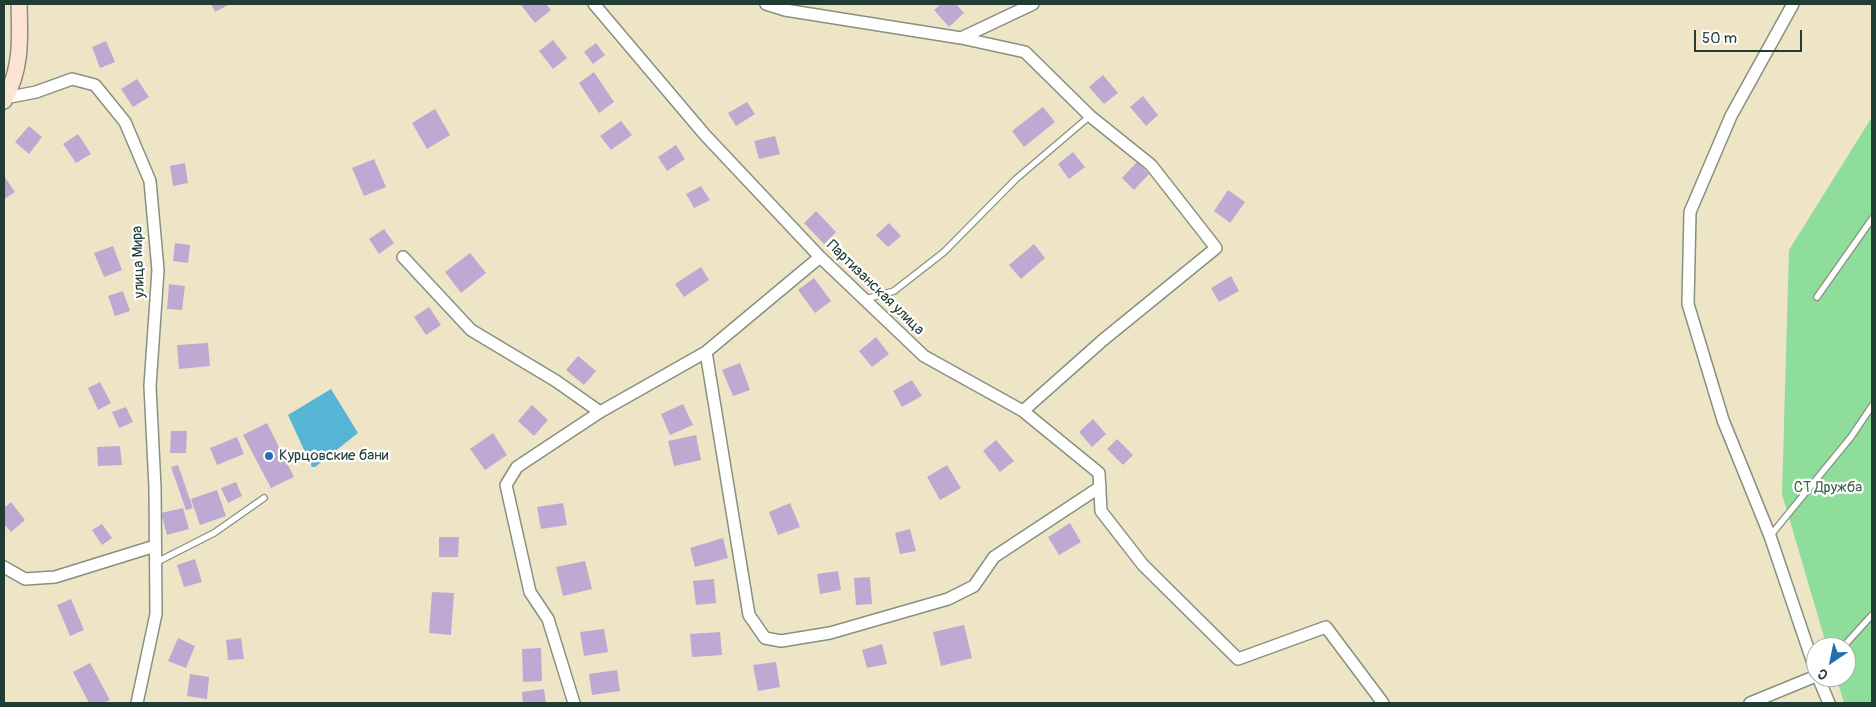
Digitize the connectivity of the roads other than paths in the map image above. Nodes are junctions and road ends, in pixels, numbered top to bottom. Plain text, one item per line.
1 (19, 4) edge
2 (594, 4) edge
3 (766, 4) edge
4 (1033, 4) edge
5 (1793, 4) edge
6 (961, 38) junction
7 (5, 100) edge
8 (1090, 116) junction
9 (1872, 219) edge
10 (403, 257) dead end
11 (820, 257) junction
12 (1817, 297) dead end
13 (865, 300) junction
14 (706, 352) junction
15 (1872, 406) edge
16 (1023, 411) junction
17 (600, 412) junction
18 (1100, 487) junction
19 (264, 498) dead end
20 (1770, 536) junction
21 (155, 546) junction
22 (156, 563) junction
23 (4, 567) edge
24 (1872, 614) edge
25 (1852, 637) edge
26 (1806, 642) edge
27 (1806, 680) edge
28 (1822, 687) edge
29 (137, 703) edge
30 (574, 703) edge
31 (1384, 703) edge
32 (1750, 703) edge
33 (1830, 703) edge

1 - 7 main road
2 - 11 street, Партизанская улица
3 - 6 street
4 - 6 street
5 - 20 street
6 - 8 street
7 - 21 street, улица Мира
8 - 13 lane
8 - 16 street
9 - 12 lane
10 - 17 street
11 - 13 street, Партизанская улица
11 - 14 street
13 - 16 street, Партизанская улица
14 - 17 street
14 - 18 street
15 - 20 lane
16 - 18 street, Партизанская улица
17 - 30 street
18 - 31 street, Партизанская улица
19 - 22 lane
20 - 26 street
21 - 22 street, улица Мира
21 - 23 street
22 - 29 street, улица Мира
24 - 25 lane
27 - 32 street
28 - 33 street

